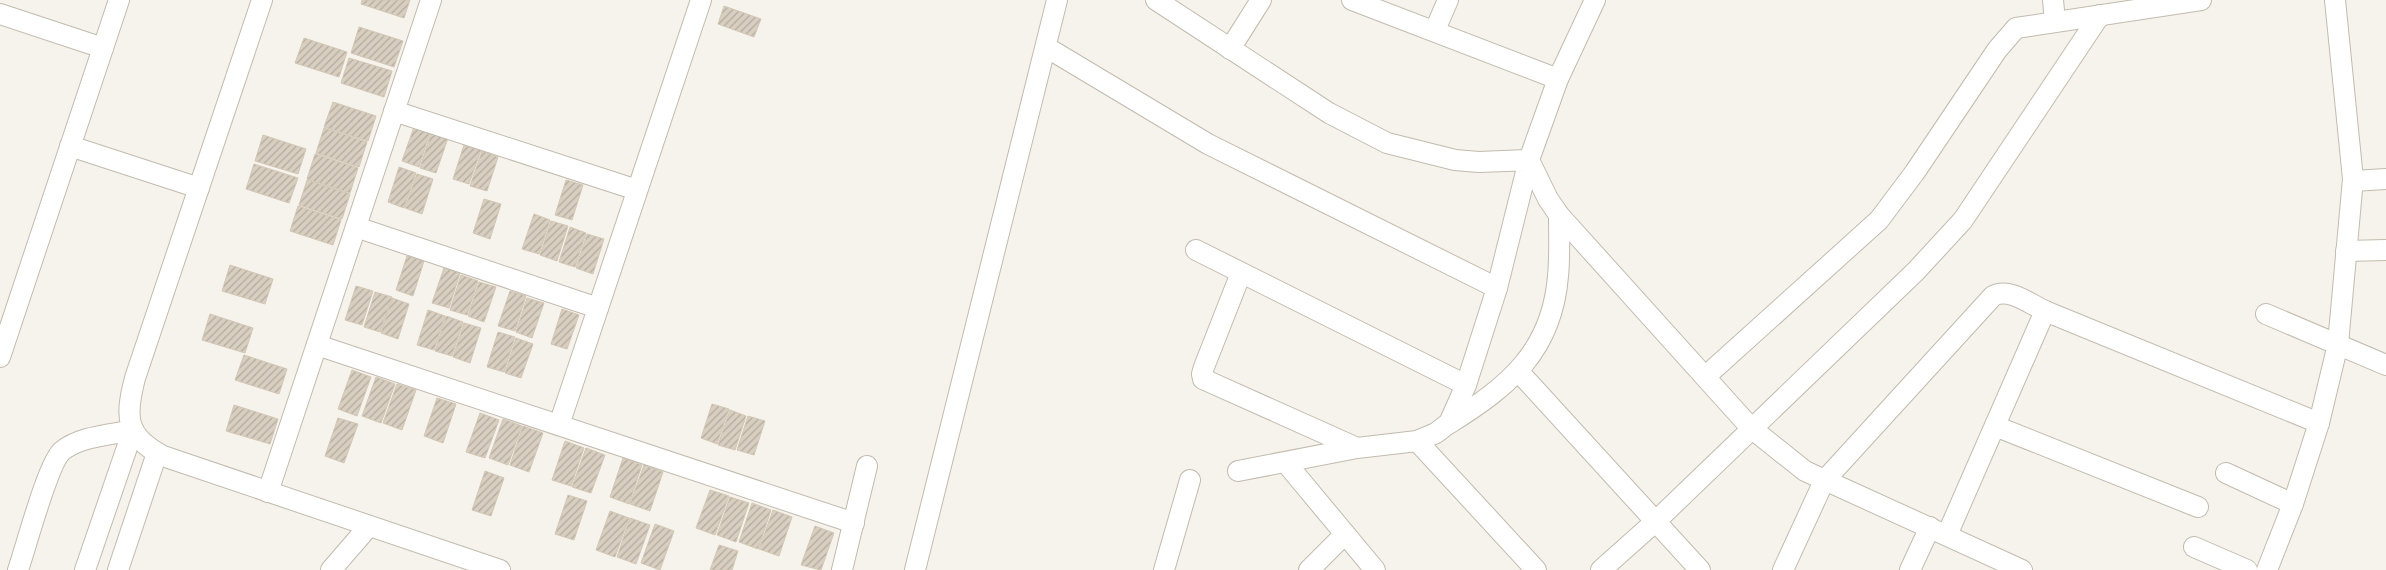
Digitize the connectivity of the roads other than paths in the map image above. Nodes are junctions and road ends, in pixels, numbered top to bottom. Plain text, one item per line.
1 (119, 0) edge
2 (262, 0) edge
3 (431, 0) edge
4 (701, 0) edge
5 (1057, 0) edge
6 (1156, 0) edge
7 (1261, 0) edge
8 (1352, 0) edge
9 (1448, 0) edge
10 (1595, 0) edge
11 (2053, 0) edge
12 (2201, 0) edge
13 (2335, 0) edge
14 (0, 14) edge
15 (2100, 15) junction
16 (2055, 21) junction
17 (1435, 30) junction
18 (1046, 47) junction
19 (103, 48) junction
20 (1230, 49) junction
21 (1558, 79) junction
22 (394, 111) junction
23 (70, 146) junction
24 (1529, 160) junction
25 (2386, 179) edge
26 (2352, 181) junction
27 (199, 188) junction
28 (637, 190) junction
29 (1559, 215) junction
30 (356, 227) junction
31 (1196, 250) dead end
32 (2386, 250) edge
33 (2346, 251) junction
34 (1241, 273) junction
35 (1497, 288) junction
36 (598, 308) junction
37 (2045, 312) junction
38 (2266, 314) dead end
39 (2338, 344) junction
40 (317, 345) junction
41 (0, 357) edge
42 (2386, 365) edge
43 (1518, 372) junction
44 (1706, 376) junction
45 (1466, 385) junction
46 (2319, 423) junction
47 (1449, 424) junction
48 (559, 425) junction
49 (1995, 426) junction
50 (1751, 428) junction
51 (133, 430) junction
52 (1417, 441) junction
53 (1357, 448) junction
54 (157, 453) junction
55 (1286, 463) junction
56 (867, 466) dead end
57 (1238, 471) dead end
58 (2226, 473) dead end
59 (1190, 480) dead end
60 (1824, 481) junction
61 (268, 492) junction
62 (2293, 504) junction
63 (2198, 507) dead end
64 (1656, 521) junction
65 (854, 522) junction
66 (369, 526) junction
67 (1939, 531) junction
68 (1344, 534) junction
69 (2194, 547) dead end
70 (337, 567) edge
71 (18, 570) edge
72 (85, 570) edge
73 (118, 570) edge
74 (500, 570) edge
75 (842, 570) edge
76 (915, 570) edge
77 (1164, 570) edge
78 (1310, 570) edge
79 (1375, 570) edge
80 (1536, 570) edge
81 (1601, 570) edge
82 (1700, 570) edge
83 (1783, 570) edge
84 (1910, 570) edge
85 (2022, 570) edge
86 (2247, 570) edge
87 (2267, 570) edge

1 - 19 street
2 - 27 street
3 - 22 street
4 - 28 street
5 - 18 street
6 - 20 street
7 - 20 street
8 - 17 street
9 - 17 street
10 - 21 street
11 - 16 street
12 - 15 street
13 - 26 street
14 - 19 street
15 - 16 street
15 - 50 street
16 - 44 street
17 - 21 street
18 - 35 street
18 - 76 street
19 - 23 street
20 - 24 street
21 - 24 street
22 - 28 street
22 - 30 street
23 - 27 street
23 - 41 street
24 - 29 street
24 - 35 street
25 - 26 street
26 - 33 street
27 - 51 street
28 - 36 street
29 - 43 street
29 - 44 street
30 - 36 street
30 - 40 street
31 - 34 street
32 - 33 street
33 - 39 street
34 - 45 street
34 - 53 street
35 - 45 street
36 - 48 street
37 - 46 street
37 - 49 street
37 - 60 street
38 - 39 street
39 - 42 street
39 - 46 street
40 - 48 street
40 - 61 street
43 - 47 street
43 - 64 street
44 - 50 street
45 - 47 street
46 - 62 street
47 - 52 street
48 - 65 street
49 - 63 street
49 - 67 street
50 - 60 street
50 - 64 street
51 - 54 street
51 - 71 street
51 - 72 street
52 - 53 street
52 - 80 street
53 - 55 street
54 - 61 street
54 - 73 street
55 - 57 street
55 - 68 street
56 - 65 street
58 - 62 street
59 - 77 street
60 - 67 street
60 - 83 street
61 - 66 street
62 - 87 street
64 - 81 street
64 - 82 street
65 - 75 street
66 - 70 street
66 - 74 street
67 - 84 street
67 - 85 street
68 - 78 street
68 - 79 street
69 - 86 street

